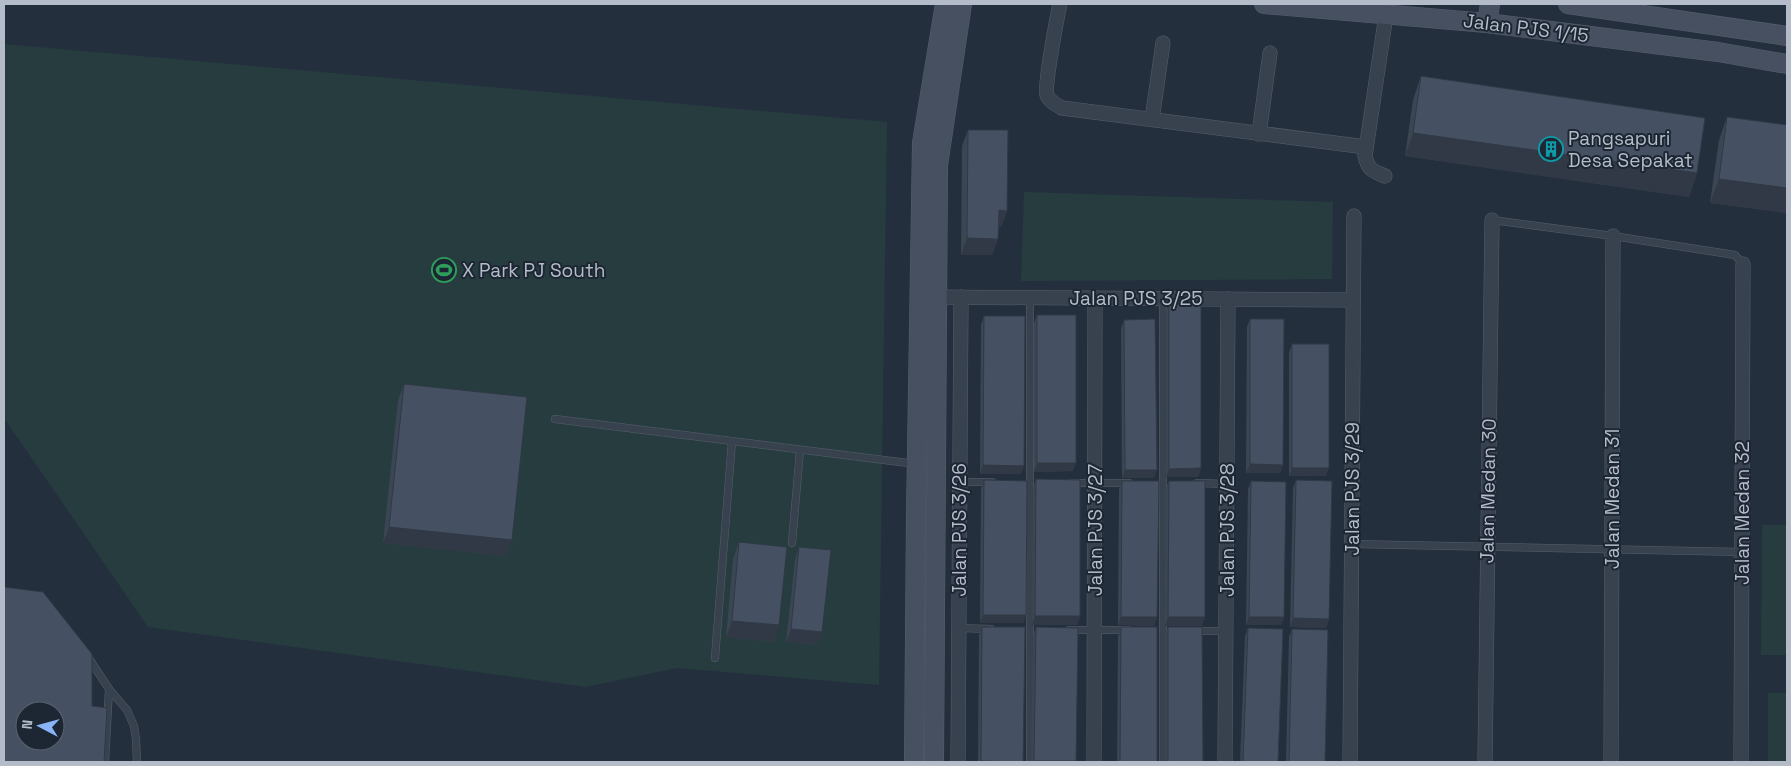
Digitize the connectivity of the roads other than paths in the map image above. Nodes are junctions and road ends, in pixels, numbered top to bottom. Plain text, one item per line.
1 (1060, 4) edge
2 (1264, 4) edge
3 (1490, 4) edge
4 (1569, 4) edge
5 (959, 6) edge
6 (1386, 15) junction
7 (1487, 23) junction
8 (1787, 36) edge
9 (1163, 43) dead end
10 (1270, 53) dead end
11 (1787, 64) edge
12 (1152, 119) junction
13 (1260, 134) junction
14 (1366, 147) junction
15 (1385, 176) dead end
16 (1354, 216) dead end
17 (1492, 220) joint
18 (1613, 236) junction
19 (1743, 264) joint
20 (919, 297) junction
21 (938, 297) junction
22 (961, 298) junction
23 (1030, 298) junction
24 (1095, 298) junction
25 (1228, 298) junction
26 (1163, 299) junction
27 (1353, 300) junction
28 (555, 419) dead end
29 (732, 441) junction
30 (800, 450) junction
31 (917, 464) junction
32 (960, 482) junction
33 (1004, 482) edge
34 (1021, 482) edge
35 (1030, 483) junction
36 (1039, 483) edge
37 (1067, 483) edge
38 (1095, 483) junction
39 (1134, 483) edge
40 (1153, 483) edge
41 (1163, 483) junction
42 (1172, 483) edge
43 (1190, 483) edge
44 (1227, 484) junction
45 (792, 543) dead end
46 (1352, 544) junction
47 (1488, 546) junction
48 (1613, 548) junction
49 (1742, 552) junction
50 (959, 628) junction
51 (1003, 629) edge
52 (1021, 629) edge
53 (1030, 629) junction
54 (1039, 629) edge
55 (1058, 630) edge
56 (1095, 630) junction
57 (1134, 630) edge
58 (1153, 630) edge
59 (1163, 631) junction
60 (1172, 631) edge
61 (1190, 631) edge
62 (1226, 631) junction
63 (81, 648) edge
64 (715, 658) dead end
65 (109, 689) junction
66 (105, 762) edge
67 (137, 762) edge
68 (914, 762) edge
69 (934, 762) edge
70 (958, 762) edge
71 (1030, 762) edge
72 (1094, 762) edge
73 (1163, 762) edge
74 (1225, 762) edge
75 (1350, 762) edge
76 (1485, 762) edge
77 (1611, 762) edge
78 (1741, 762) edge

1 - 12 street
2 - 6 main road, Jalan PJS 1/15
3 - 7 main road
4 - 8 main road, Jalan PJS 1/15
5 - 20 main road
5 - 21 main road
6 - 7 main road, Jalan PJS 1/15
6 - 14 street
7 - 11 main road, Jalan PJS 1/15
9 - 12 street
10 - 13 street
12 - 13 street
13 - 14 street
14 - 15 street
16 - 27 street, Jalan PJS 3/29
17 - 18 lane
17 - 47 street, Jalan Medan 30
18 - 19 lane
18 - 48 street, Jalan Medan 31
19 - 49 street, Jalan Medan 32
20 - 21 street, Jalan PJS 3/25
20 - 31 main road
21 - 22 street, Jalan PJS 3/25
21 - 69 main road
22 - 23 street, Jalan PJS 3/25
22 - 32 street, Jalan PJS 3/26
23 - 24 street, Jalan PJS 3/25
23 - 35 lane
24 - 26 street, Jalan PJS 3/25
24 - 38 street, Jalan PJS 3/27
25 - 26 street, Jalan PJS 3/25
25 - 27 street, Jalan PJS 3/25
25 - 44 street, Jalan PJS 3/28
26 - 41 lane
27 - 46 street, Jalan PJS 3/29
28 - 29 lane
29 - 30 lane
29 - 64 lane
30 - 31 lane
30 - 45 lane
31 - 68 main road
32 - 33 lane
32 - 50 street, Jalan PJS 3/26
34 - 35 lane
35 - 36 lane
35 - 53 lane
37 - 38 lane
38 - 39 lane
38 - 56 street, Jalan PJS 3/27
40 - 41 lane
41 - 42 lane
41 - 59 lane
43 - 44 lane
44 - 62 street, Jalan PJS 3/28
46 - 47 lane
46 - 75 street, Jalan PJS 3/29
47 - 48 lane
47 - 76 street, Jalan Medan 30
48 - 49 lane
48 - 77 street, Jalan Medan 31
49 - 78 street, Jalan Medan 32
50 - 51 lane
50 - 70 street, Jalan PJS 3/26
52 - 53 lane
53 - 54 lane
53 - 71 lane
55 - 56 lane
56 - 57 lane
56 - 72 street, Jalan PJS 3/27
58 - 59 lane
59 - 60 lane
59 - 73 lane
61 - 62 lane
62 - 74 street, Jalan PJS 3/28
63 - 65 lane
65 - 66 lane
65 - 67 lane

